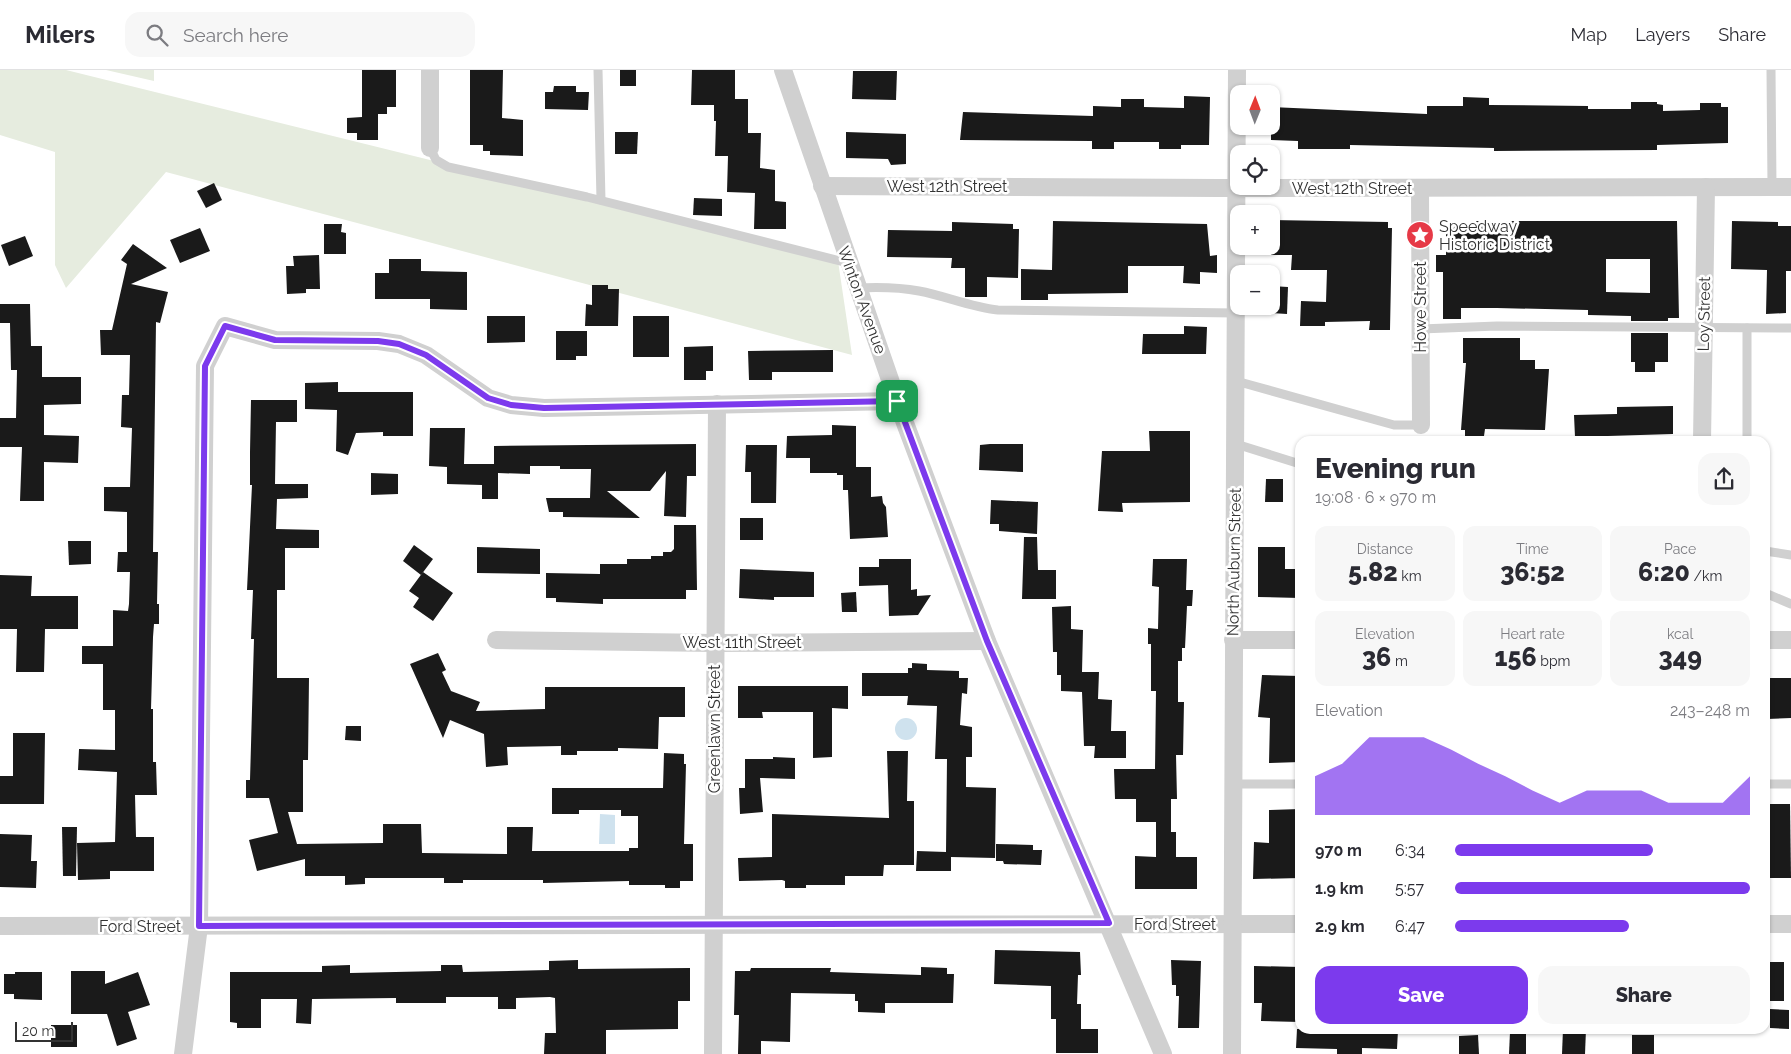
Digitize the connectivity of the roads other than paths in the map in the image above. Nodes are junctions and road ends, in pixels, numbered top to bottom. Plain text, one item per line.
1 (430, 70) edge
2 (598, 70) edge
3 (783, 70) edge
4 (1237, 70) edge
5 (1771, 70) edge
6 (1237, 145) edge
7 (430, 148) joint
8 (822, 186) junction
9 (1706, 187) junction
10 (1772, 187) junction
11 (1791, 187) edge
12 (1230, 188) edge
13 (1280, 188) edge
14 (1420, 188) junction
15 (1237, 195) edge
16 (601, 200) junction
17 (848, 263) junction
18 (1236, 265) edge
19 (857, 288) junction
20 (1230, 313) edge
21 (1236, 315) edge
22 (1704, 328) junction
23 (1747, 328) junction
24 (1791, 328) edge
25 (1421, 329) junction
26 (1236, 381) junction
27 (897, 401) junction
28 (717, 404) junction
29 (1421, 425) joint
30 (1702, 436) edge
31 (1747, 436) edge
32 (1236, 444) junction
33 (1295, 462) edge
34 (1770, 552) edge
35 (1791, 555) edge
36 (1770, 595) edge
37 (1791, 604) edge
38 (496, 640) dead end
39 (1233, 640) junction
40 (1295, 640) edge
41 (1770, 640) edge
42 (1791, 640) edge
43 (987, 641) junction
44 (714, 643) junction
45 (1232, 784) junction
46 (1295, 784) edge
47 (1770, 784) edge
48 (1791, 784) edge
49 (1109, 923) junction
50 (1231, 924) junction
51 (1295, 924) edge
52 (1770, 924) edge
53 (1791, 924) edge
54 (714, 925) junction
55 (0, 926) edge
56 (199, 926) junction
57 (183, 1054) edge
58 (713, 1054) edge
59 (1163, 1054) edge
60 (1232, 1054) edge

1 - 7 street
2 - 16 lane
3 - 8 street, Winton Avenue
4 - 6 street, North Auburn Street
5 - 10 lane
7 - 16 lane
8 - 12 street, West 12th Street
8 - 17 street, Winton Avenue
9 - 10 street, West 12th Street
9 - 14 street, West 12th Street
9 - 22 street, Loy Street
10 - 11 street, West 12th Street
13 - 14 street, West 12th Street
14 - 25 street, Howe Street
15 - 18 street, North Auburn Street
16 - 17 lane
17 - 19 street, Winton Avenue
19 - 20 lane
19 - 27 street, Winton Avenue
21 - 26 street, North Auburn Street
22 - 23 lane
22 - 25 lane
22 - 30 street, Loy Street
23 - 24 lane
23 - 31 lane
25 - 29 street, Howe Street
26 - 29 lane
26 - 32 street, North Auburn Street
27 - 28 street
27 - 43 street, Winton Avenue
28 - 44 street, Greenlawn Street
28 - 56 street
32 - 33 lane
32 - 39 street, North Auburn Street
34 - 35 lane
36 - 37 lane
38 - 44 street, West 11th Street
39 - 40 street
39 - 45 street, North Auburn Street
41 - 42 street
43 - 44 street, West 11th Street
43 - 49 street, Winton Avenue
44 - 54 street, Greenlawn Street
45 - 46 lane
45 - 50 street, North Auburn Street
47 - 48 lane
49 - 50 street, Ford Street
49 - 54 street, Ford Street
49 - 59 street, Winton Avenue
50 - 51 street, Ford Street
50 - 60 street, North Auburn Street
52 - 53 street
54 - 56 street, Ford Street
54 - 58 street, Greenlawn Street
55 - 56 street, Ford Street
56 - 57 street

